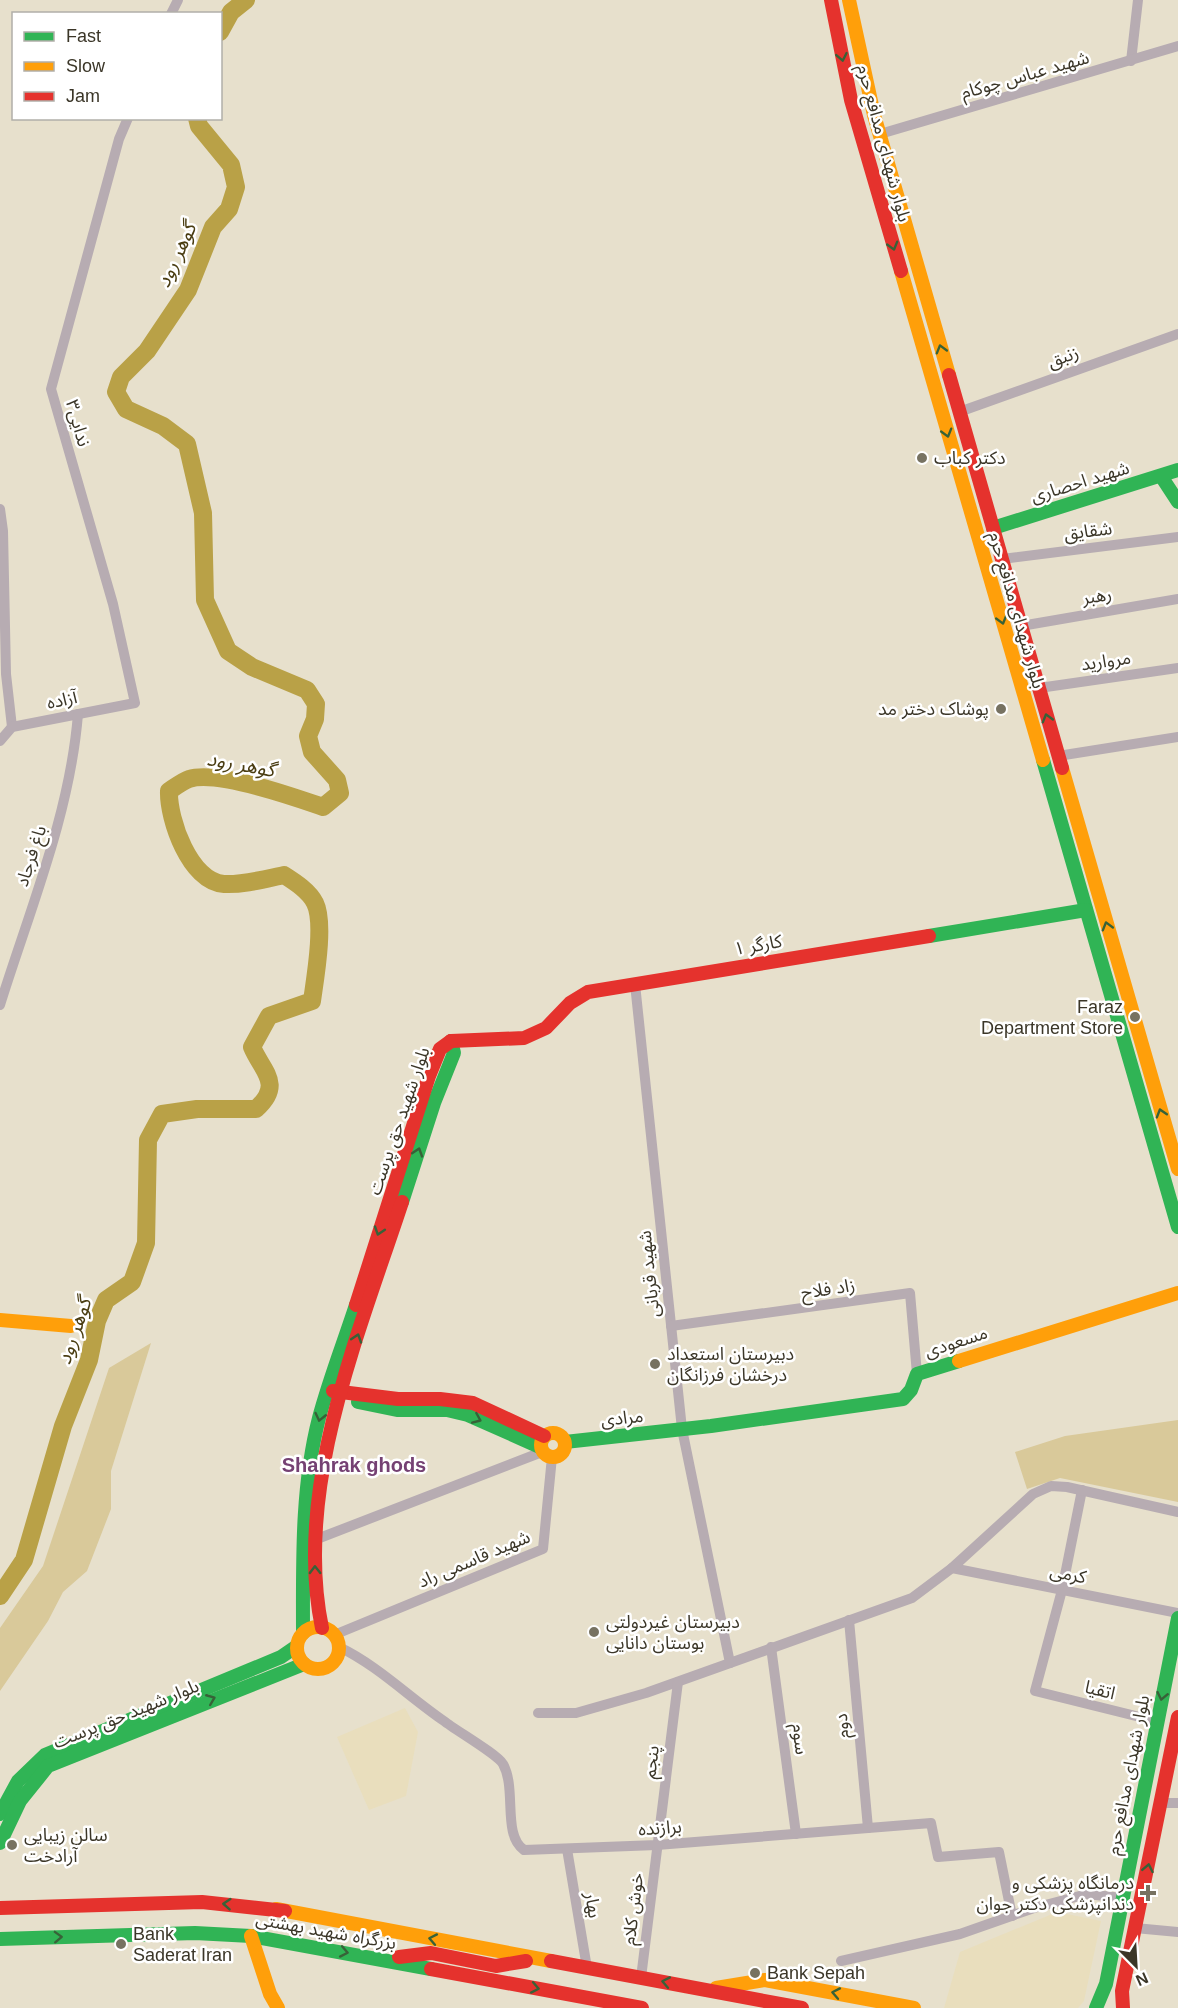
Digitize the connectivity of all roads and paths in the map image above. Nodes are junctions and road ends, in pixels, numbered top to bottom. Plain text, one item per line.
1 (831, 0) edge
2 (849, 0) edge
3 (1138, 0) edge
4 (1178, 46) edge
5 (1131, 61) junction
6 (127, 120) edge
7 (880, 134) junction
8 (1178, 334) edge
9 (959, 412) junction
10 (1178, 470) edge
11 (1161, 476) junction
12 (1178, 502) edge
13 (0, 509) edge
14 (993, 528) junction
15 (1178, 537) edge
16 (1002, 559) junction
17 (1011, 591) junction
18 (995, 595) junction
19 (1178, 599) edge
20 (1021, 626) junction
21 (1178, 668) edge
22 (1039, 688) junction
23 (135, 703) joint
24 (78, 714) junction
25 (12, 728) junction
26 (1178, 737) edge
27 (0, 741) edge
28 (1058, 756) junction
29 (1086, 910) junction
30 (635, 984) junction
31 (0, 1005) edge
32 (451, 1041) joint
33 (1174, 1144) edge
34 (1178, 1169) edge
35 (1178, 1227) edge
36 (1178, 1293) edge
37 (0, 1320) edge
38 (71, 1326) dead end
39 (671, 1326) junction
40 (917, 1374) junction
41 (333, 1391) junction
42 (682, 1429) junction
43 (565, 1442) junction
44 (544, 1448) junction
45 (1082, 1490) junction
46 (314, 1499) junction
47 (1178, 1512) edge
48 (317, 1539) junction
49 (952, 1568) junction
50 (1062, 1590) junction
51 (1178, 1613) edge
52 (1178, 1618) edge
53 (849, 1620) junction
54 (331, 1637) junction
55 (300, 1640) junction
56 (771, 1647) junction
57 (730, 1663) junction
58 (304, 1664) junction
59 (678, 1682) junction
60 (162, 1712) junction
61 (538, 1713) dead end
62 (1178, 1717) edge
63 (1156, 1721) junction
64 (1160, 1803) junction
65 (1178, 1803) edge
66 (0, 1814) edge
67 (868, 1828) junction
68 (796, 1834) junction
69 (0, 1843) edge
70 (657, 1845) junction
71 (567, 1849) junction
72 (1122, 1898) junction
73 (1, 1907) edge
74 (1011, 1916) junction
75 (1135, 1928) junction
76 (1178, 1932) edge
77 (251, 1936) junction
78 (0, 1939) edge
79 (470, 1946) junction
80 (540, 1959) junction
81 (384, 1960) junction
82 (466, 1960) junction
83 (840, 1961) dead end
84 (587, 1968) junction
85 (463, 1974) junction
86 (641, 1978) junction
87 (707, 1990) junction
88 (278, 2008) edge
89 (642, 2008) edge
90 (802, 2008) edge
91 (914, 2008) edge
92 (1096, 2008) edge
93 (1123, 2008) edge

1 -> 18 main road, بلوار شهدای مدافع حرم
2 - 7 main road, بلوار شهدای مدافع حرم
3 - 5 street
4 - 5 street, شهید عباس چوکام
5 - 7 street, شهید عباس چوکام
6 - 23 street, ندایی۳
9 -> 7 main road, بلوار شهدای مدافع حرم
8 - 9 street, زنبق
9 - 14 main road, بلوار شهدای مدافع حرم
10 - 11 main road, شهید احصاری
11 - 12 main road
11 - 14 main road, شهید احصاری
13 - 25 street
14 - 16 main road, بلوار شهدای مدافع حرم
15 - 16 street, شقایق
16 - 17 main road, بلوار شهدای مدافع حرم
17 - 18 main road
17 - 20 main road, بلوار شهدای مدافع حرم
18 -> 29 main road, بلوار شهدای مدافع حرم
19 - 20 street, رهبر
20 - 22 main road, بلوار شهدای مدافع حرم
21 - 22 street, مروارید
28 -> 22 main road, بلوار شهدای مدافع حرم
23 - 24 street, آزاده
24 - 25 street, آزاده
24 - 31 street, باغ فرجاد
25 - 27 street
26 - 28 street
33 -> 28 main road, بلوار شهدای مدافع حرم
29 - 30 main road, کارگر ۱
29 - 35 main road, بلوار شهدای مدافع حرم
30 - 32 main road, کارگر ۱
30 - 39 street, شهید قربانی
32 - 41 main road, بلوار شهید حق پرست
33 - 34 main road, بلوار شهدای مدافع حرم
36 - 40 main road, مسعودی
37 - 38 main road
39 - 40 street, زاد فلاح
39 - 42 street, شهید قربانی
40 - 42 main road, مسعودی
41 - 44 main road
41 - 46 main road, بلوار شهید حق پرست
42 - 43 main road, مرادی
42 - 57 street, شهید قربانی
43 - 44 main road
43 - 44 main road
44 - 48 street
44 - 54 street, شهید قاسمی راد
45 - 47 street
45 - 49 street
45 - 50 street
46 - 48 main road, بلوار شهید حق پرست
46 - 55 main road, بلوار شهید حق پرست
54 -> 48 main road, بلوار شهید حق پرست
49 - 50 street, کرمی
49 - 53 street
50 - 51 street, کرمی
50 - 63 street, اتقیا
52 -> 63 main road, بلوار شهدای مدافع حرم
53 - 56 street
53 - 67 street, دوم
54 - 55 main road
54 - 58 main road
54 - 71 street, برازنده
55 - 58 main road
55 - 60 main road, بلوار شهید حق پرست
56 - 57 street
56 - 68 street, سوم
57 - 59 street
60 -> 58 main road, بلوار شهید حق پرست
59 - 61 street
59 - 70 street, پنجم
60 - 66 main road, بلوار شهید حق پرست
60 - 69 main road, بلوار شهید حق پرست
62 - 64 main road, بلوار شهدای مدافع حرم
63 - 72 main road, بلوار شهدای مدافع حرم
64 - 65 street
75 -> 64 main road, بلوار شهدای مدافع حرم
67 - 68 street, برازنده
67 - 74 street, برازنده
68 - 70 street, برازنده
70 - 71 street, برازنده
70 - 86 street, خوش کلام
71 - 84 street, بهار
72 - 74 street
72 - 92 main road, بلوار شهدای مدافع حرم
79 -> 73 main road, بزرگراه شهید بهشتی
74 - 83 street
75 - 76 street
75 - 93 main road, بلوار شهدای مدافع حرم
78 -> 77 main road, بزرگراه شهید بهشتی
77 -> 81 main road, بزرگراه شهید بهشتی
77 - 88 main road
79 - 80 main road, بزرگراه شهید بهشتی
79 - 82 main road
80 - 82 main road
80 - 84 main road, بزرگراه شهید بهشتی
81 - 82 main road
81 - 85 main road, بزرگراه شهید بهشتی
82 - 85 main road
84 - 86 main road, بزرگراه شهید بهشتی
85 -> 89 main road, بزرگراه شهید بهشتی
87 -> 86 main road, بزرگراه شهید بهشتی
87 - 90 main road, بزرگراه شهید بهشتی
91 -> 87 main road

